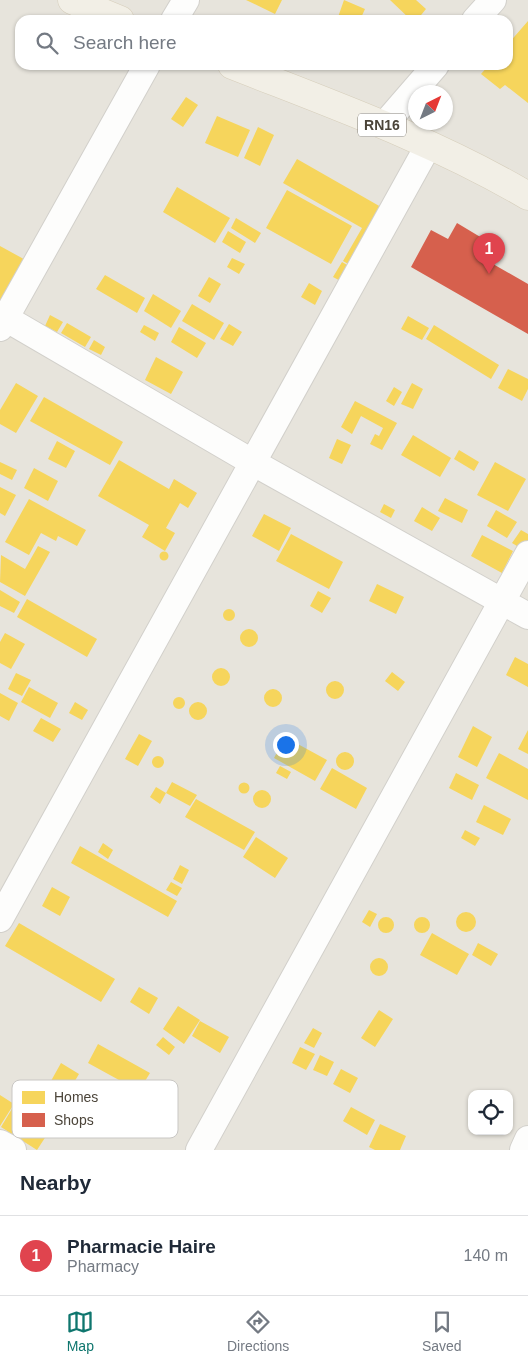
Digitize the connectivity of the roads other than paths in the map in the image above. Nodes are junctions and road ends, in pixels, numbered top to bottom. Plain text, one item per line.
1 (72, 0) edge
2 (186, 0) edge
3 (493, 0) edge
4 (108, 15) edge
5 (177, 15) edge
6 (480, 15) edge
7 (144, 70) edge
8 (245, 70) edge
9 (432, 70) edge
10 (384, 125) junction
11 (428, 146) junction
12 (528, 196) edge
13 (2, 321) edge
14 (252, 462) junction
15 (528, 554) edge
16 (502, 600) junction
17 (528, 616) edge
18 (0, 918) edge
19 (528, 1139) edge
20 (0, 1143) edge
21 (13, 1150) edge
22 (198, 1150) edge
23 (523, 1150) edge

1 - 4 main road
2 - 5 street
3 - 6 street
7 - 13 street
8 - 10 main road, RN16
9 - 10 street
10 - 11 main road, RN16
11 - 12 main road, RN16
11 - 14 street
13 - 14 street
14 - 16 street
14 - 18 street
15 - 16 street
16 - 17 street
16 - 22 street
19 - 23 street
20 - 21 street

